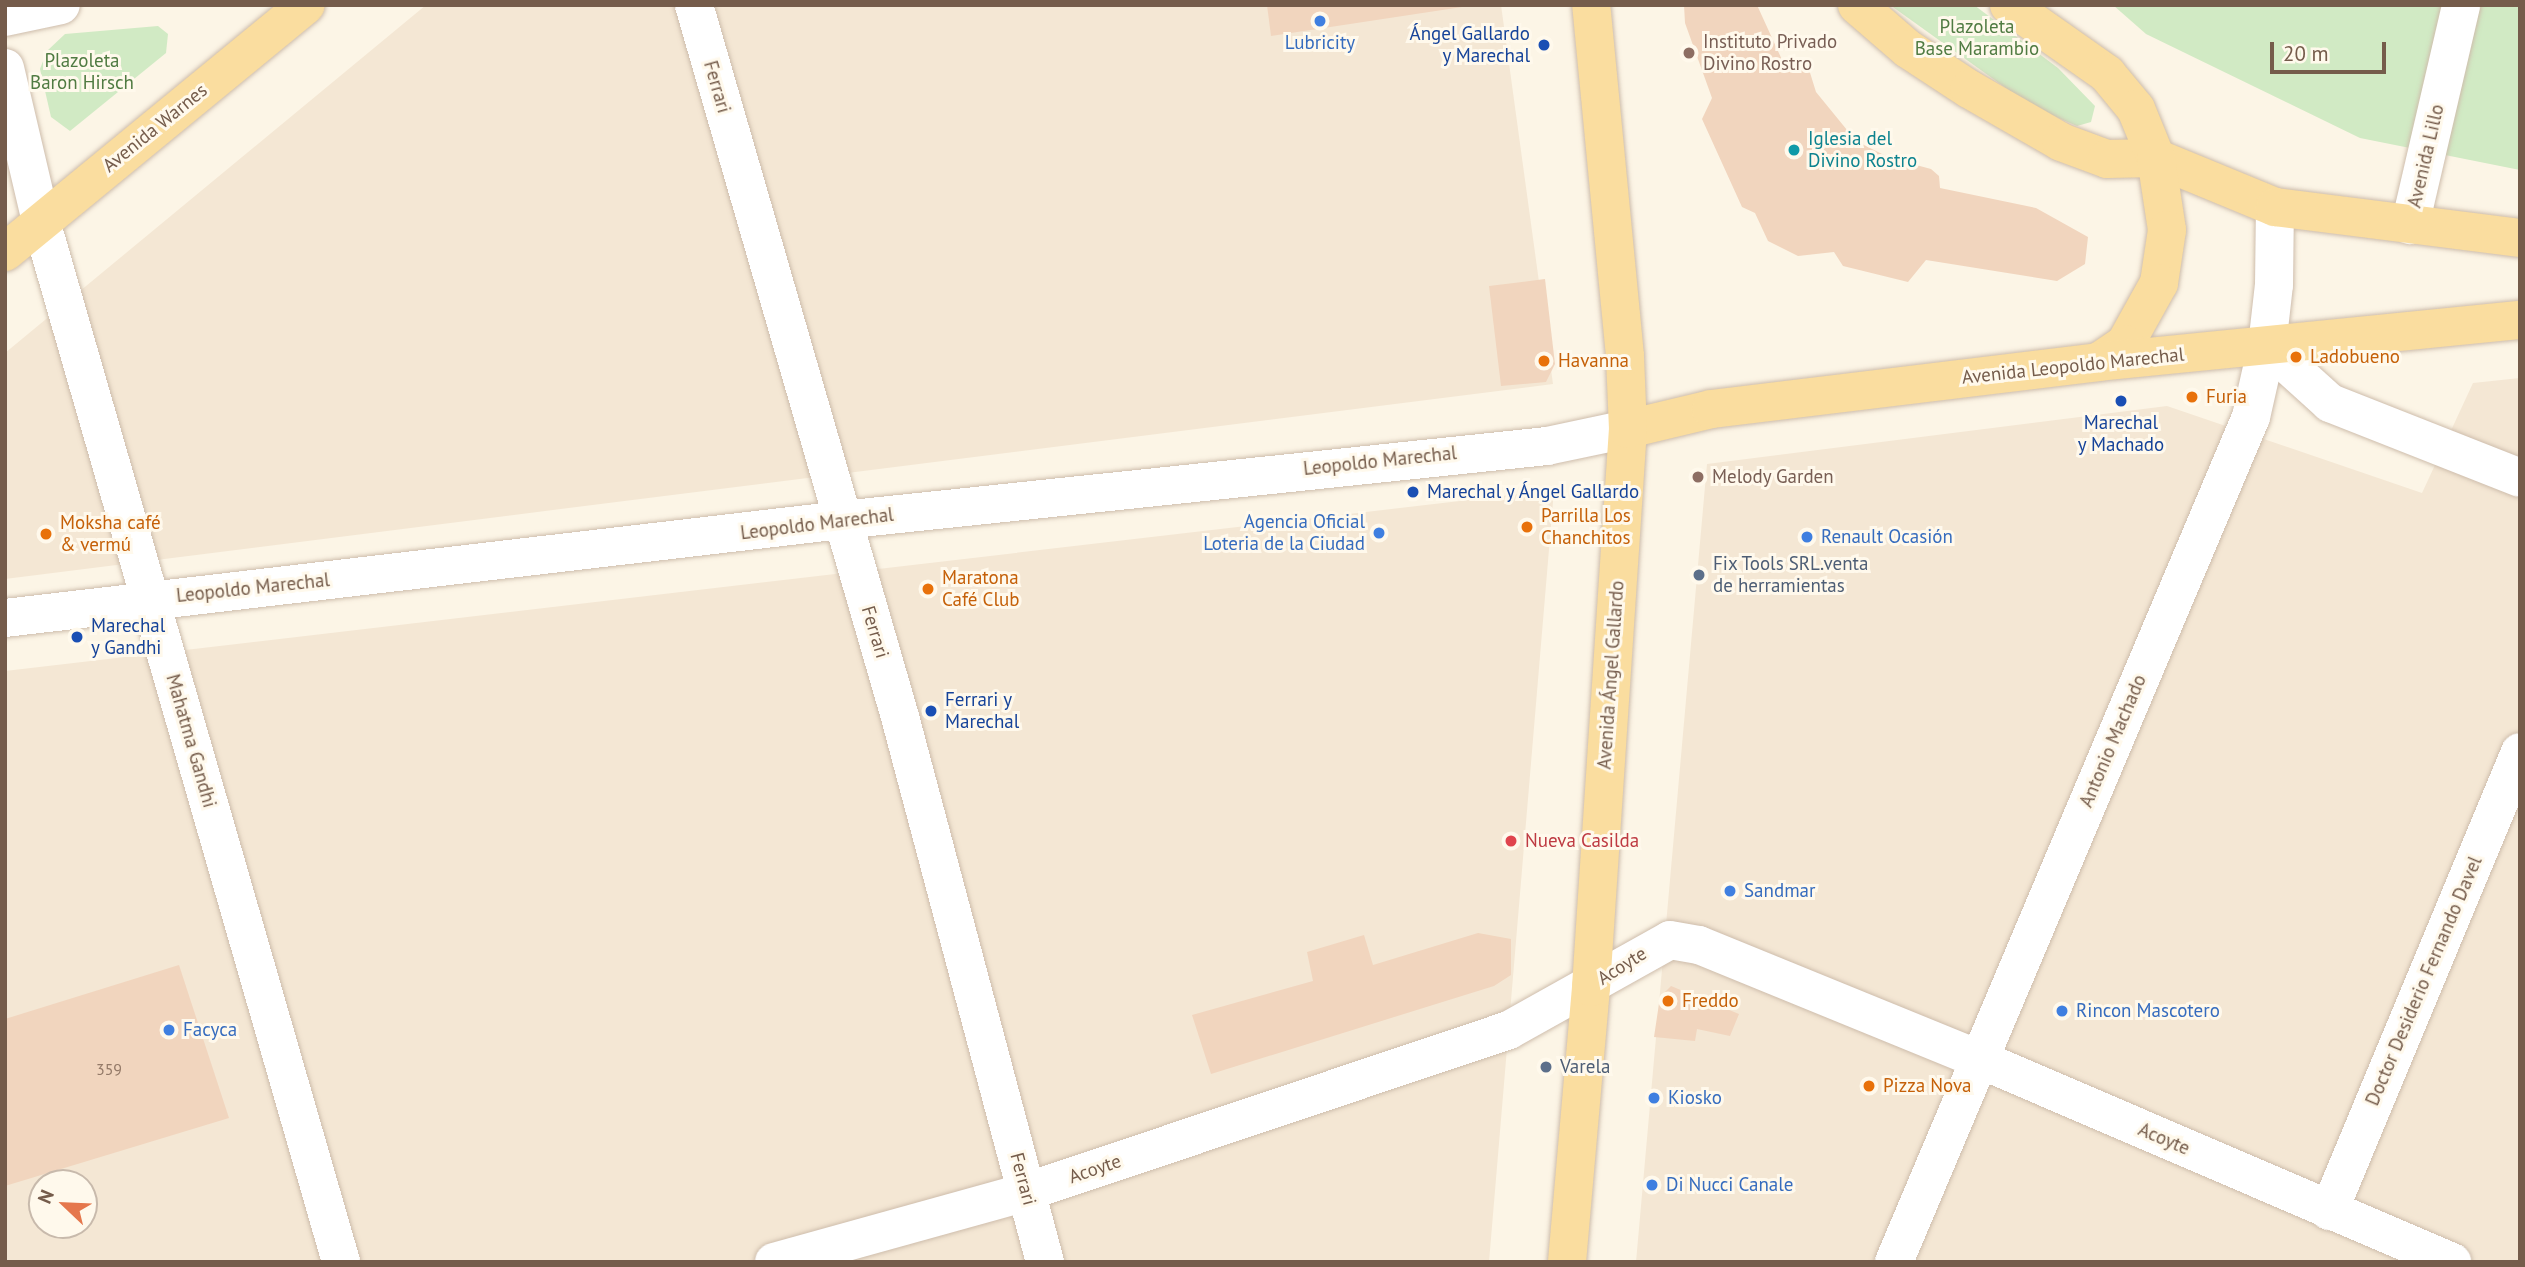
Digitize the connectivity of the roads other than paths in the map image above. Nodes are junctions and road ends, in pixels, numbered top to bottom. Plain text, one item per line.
1 (61, 5) edge
2 (306, 5) edge
3 (694, 5) edge
4 (1591, 5) edge
5 (1857, 5) edge
6 (2009, 5) edge
7 (2461, 5) edge
8 (5, 17) edge
9 (5, 68) edge
10 (2156, 158) junction
11 (2275, 207) junction
12 (41, 221) junction
13 (2410, 225) junction
14 (2520, 238) edge
15 (5, 252) edge
16 (2520, 320) edge
17 (2267, 346) junction
18 (2098, 362) junction
19 (1628, 429) junction
20 (2520, 478) edge
21 (842, 520) junction
22 (150, 600) junction
23 (5, 618) edge
24 (2520, 752) edge
25 (1591, 986) junction
26 (1979, 1059) junction
27 (1026, 1192) junction
28 (2329, 1211) junction
29 (341, 1262) edge
30 (774, 1262) edge
31 (1045, 1262) edge
32 (1567, 1262) edge
33 (1894, 1262) edge
34 (2452, 1262) edge

1 - 8 street
2 - 12 main road, Avenida Warnes
3 - 21 street, Ferrari
4 - 19 main road, Avenida Ángel Gallardo
5 - 10 main road
6 - 10 main road
7 - 13 street, Avenida Lillo
9 - 12 street, Mahatma Gandhi
10 - 11 main road
10 - 18 main road
11 - 13 main road
11 - 17 street, Antonio Machado
12 - 15 main road, Avenida Warnes
12 - 22 street, Mahatma Gandhi
13 - 14 main road
16 - 17 main road, Avenida Leopoldo Marechal
17 - 18 main road, Avenida Leopoldo Marechal
17 - 20 street
17 - 26 street, Antonio Machado
18 - 19 main road, Avenida Leopoldo Marechal
19 - 21 street, Leopoldo Marechal
19 - 25 main road, Avenida Ángel Gallardo
21 - 22 street, Leopoldo Marechal
21 - 27 street, Ferrari
22 - 23 street, Leopoldo Marechal
22 - 29 street, Mahatma Gandhi
24 - 28 street, Doctor Desiderio Fernando Davel
25 - 26 street, Acoyte
25 - 27 street, Acoyte
25 - 32 main road, Avenida Ángel Gallardo
26 - 28 street, Acoyte
26 - 33 street, Antonio Machado
27 - 30 street, Acoyte
27 - 31 street, Ferrari
28 - 34 street, Acoyte

